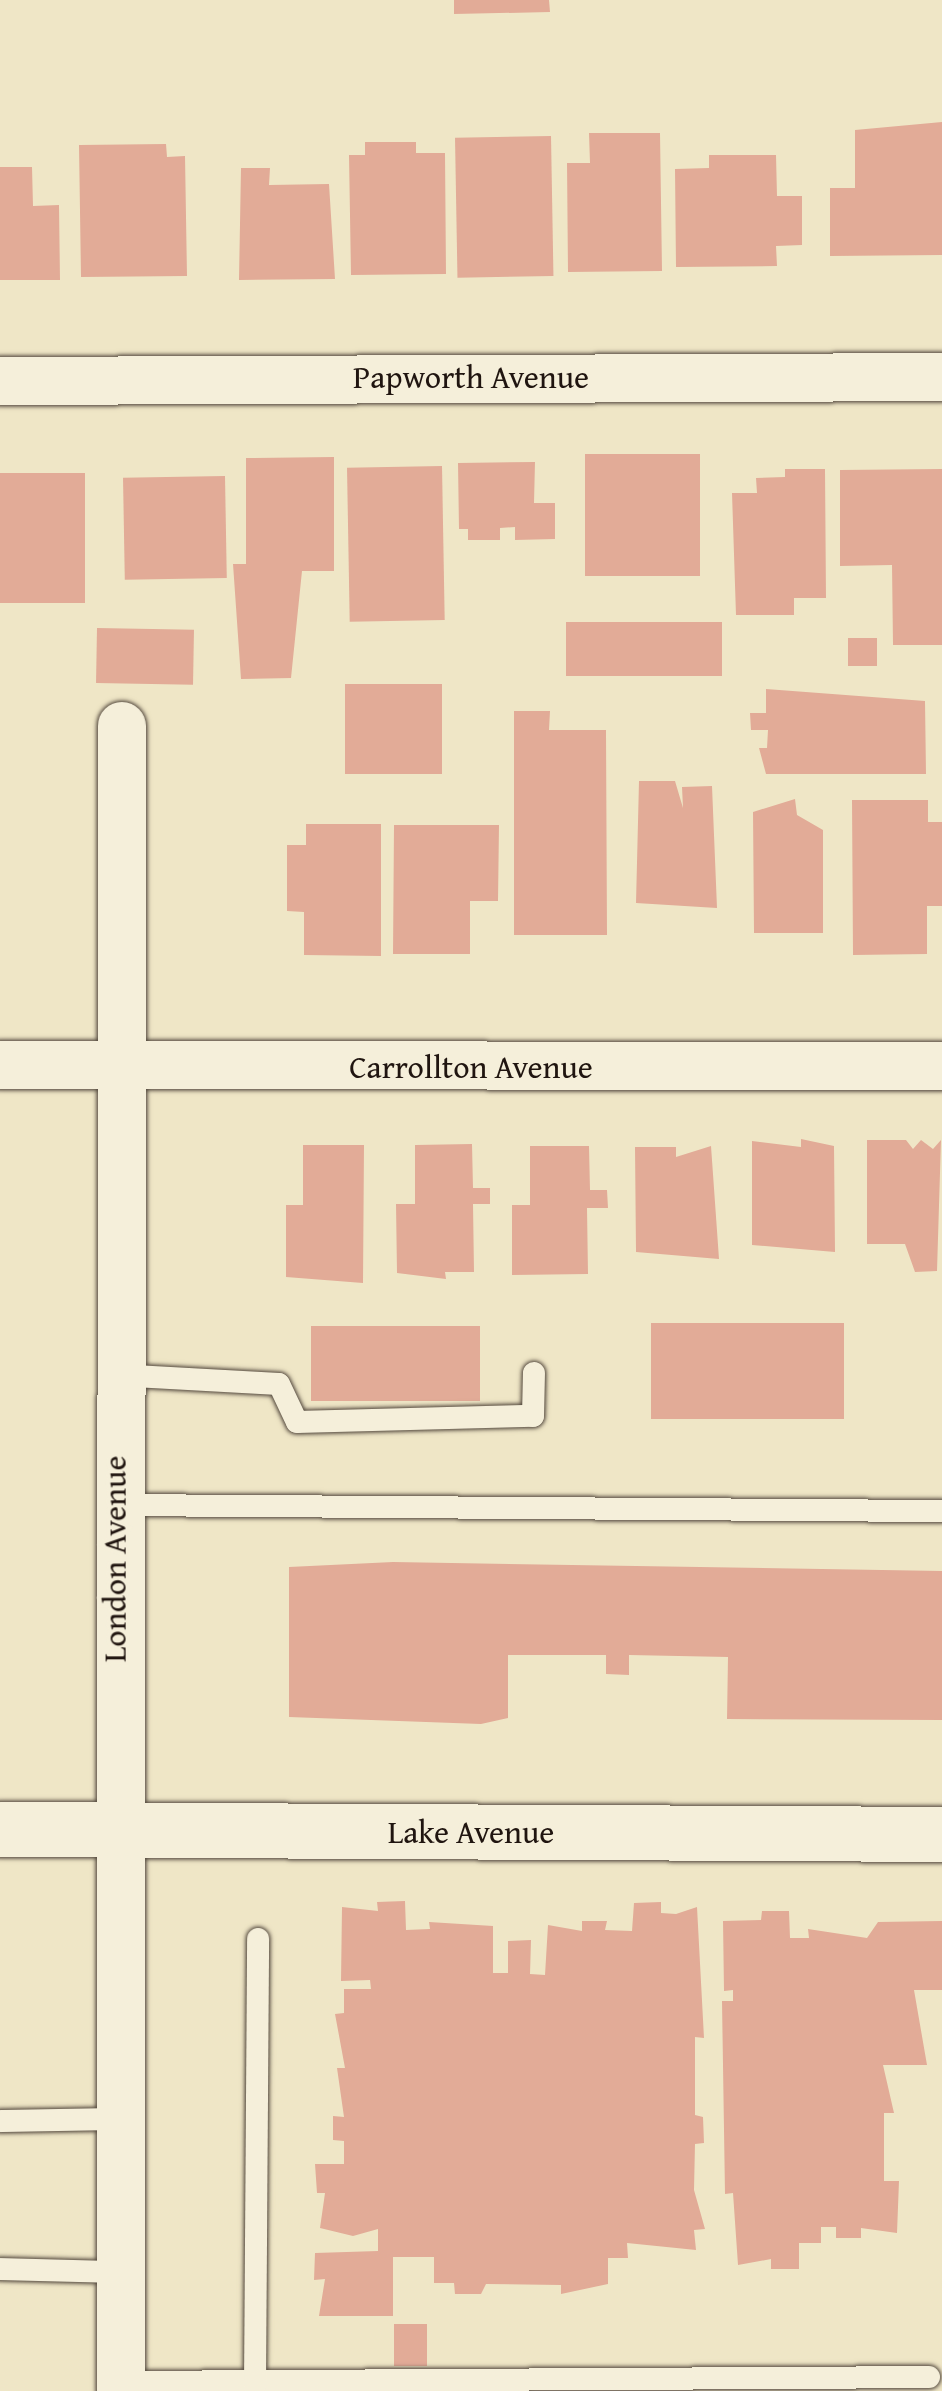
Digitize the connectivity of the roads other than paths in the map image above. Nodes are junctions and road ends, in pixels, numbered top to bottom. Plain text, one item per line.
1 (942, 377) edge
2 (0, 381) edge
3 (122, 726) dead end
4 (0, 1065) edge
5 (116, 1065) junction
6 (942, 1066) edge
7 (534, 1373) dead end
8 (116, 1376) junction
9 (115, 1505) junction
10 (942, 1511) edge
11 (0, 1830) edge
12 (114, 1830) junction
13 (942, 1834) edge
14 (258, 1940) dead end
15 (117, 2119) junction
16 (0, 2121) edge
17 (0, 2269) edge
18 (118, 2272) junction
19 (929, 2377) dead end
20 (255, 2385) junction
21 (121, 2386) edge

1 - 2 street, Papworth Avenue
3 - 5 street, London Avenue
4 - 5 street, Carrollton Avenue
5 - 6 street, Carrollton Avenue
5 - 8 street, London Avenue
7 - 8 lane
8 - 9 street, London Avenue
9 - 10 lane
9 - 12 street, London Avenue
11 - 12 street, Lake Avenue
12 - 13 street, Lake Avenue
12 - 15 street, London Avenue
14 - 20 lane
15 - 16 lane
15 - 18 street, London Avenue
17 - 18 lane
18 - 21 street, London Avenue
19 - 20 lane
20 - 21 lane

